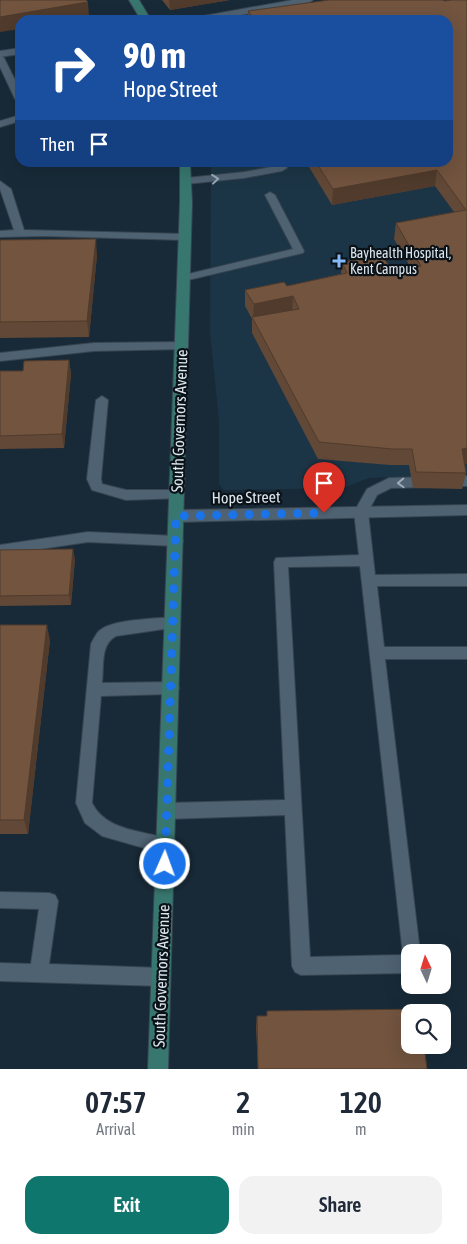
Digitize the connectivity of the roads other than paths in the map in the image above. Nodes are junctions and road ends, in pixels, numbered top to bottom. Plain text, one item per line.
1 (134, 0) edge
2 (308, 0) edge
3 (284, 2) edge
4 (143, 15) edge
5 (222, 15) edge
6 (15, 52) edge
7 (0, 54) edge
8 (0, 58) edge
9 (15, 89) edge
10 (15, 120) edge
11 (0, 124) edge
12 (185, 167) edge
13 (282, 167) edge
14 (186, 182) junction
15 (0, 184) edge
16 (270, 195) dead end
17 (0, 234) edge
18 (20, 234) junction
19 (185, 237) junction
20 (184, 278) junction
21 (182, 346) junction
22 (0, 357) edge
23 (102, 400) dead end
24 (467, 481) edge
25 (177, 495) junction
26 (467, 510) edge
27 (361, 512) junction
28 (176, 516) junction
29 (176, 541) junction
30 (0, 550) edge
31 (366, 560) junction
32 (467, 580) edge
33 (369, 581) junction
34 (173, 623) junction
35 (376, 653) junction
36 (467, 653) edge
37 (171, 688) junction
38 (94, 690) junction
39 (292, 807) junction
40 (166, 811) junction
41 (166, 846) junction
42 (0, 900) edge
43 (410, 944) edge
44 (401, 964) edge
45 (0, 972) edge
46 (40, 973) junction
47 (161, 977) junction
48 (158, 1069) edge

1 - 4 main road
2 - 3 street
3 - 5 street
6 - 7 street
8 - 9 lane
10 - 11 lane
12 - 14 main road, South Governors Avenue
14 -> 13 lane
14 - 19 main road, South Governors Avenue
15 - 18 lane
16 - 20 lane
17 - 18 lane
18 - 19 lane
19 - 20 main road, South Governors Avenue
20 - 21 main road, South Governors Avenue
21 - 22 lane
21 - 25 main road, South Governors Avenue
23 - 25 lane
24 -> 27 lane
25 - 28 main road, South Governors Avenue
26 - 27 street, Hope Street
27 - 28 street, Hope Street
27 - 31 lane
28 - 29 main road, South Governors Avenue
29 - 30 lane
29 - 34 main road, South Governors Avenue
31 - 33 lane
31 - 39 lane
32 - 33 lane
33 - 35 lane
34 - 37 main road, South Governors Avenue
34 - 38 lane
35 - 36 lane
35 - 43 lane
37 - 38 lane
37 - 40 main road, South Governors Avenue
38 - 41 lane
39 - 40 lane
39 - 44 lane
40 - 41 main road, South Governors Avenue
41 - 47 main road, South Governors Avenue
42 - 46 lane
45 - 46 lane
46 - 47 lane
47 - 48 main road, South Governors Avenue

